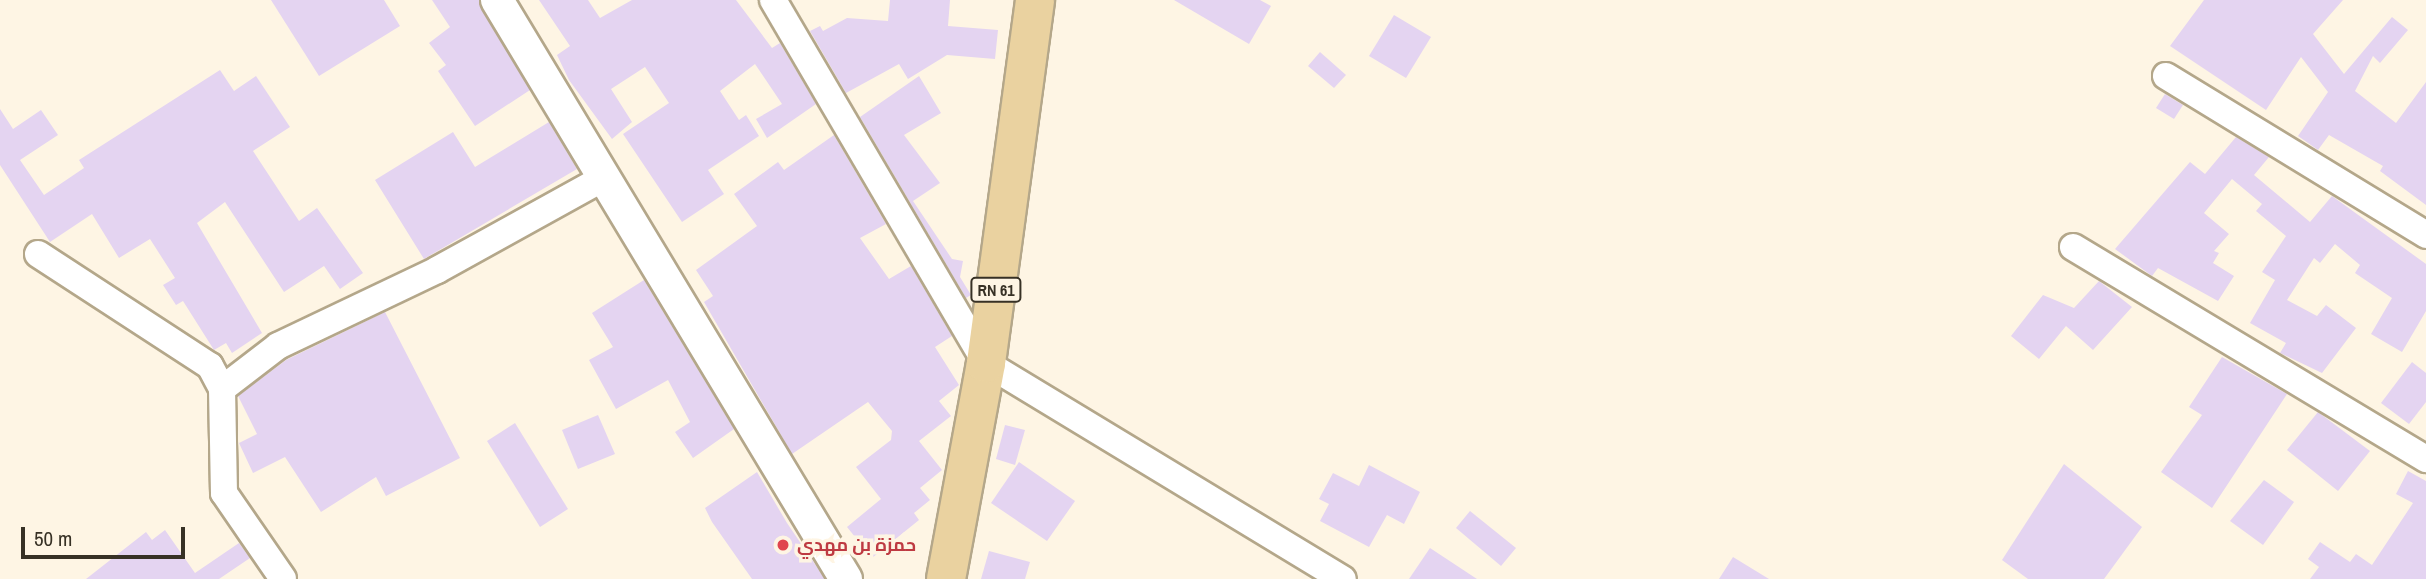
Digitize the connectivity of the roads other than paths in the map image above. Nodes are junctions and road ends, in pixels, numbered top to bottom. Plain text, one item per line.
1 (498, 0) edge
2 (773, 0) edge
3 (1035, 0) edge
4 (2166, 76) dead end
5 (604, 177) junction
6 (2426, 235) edge
7 (2073, 247) dead end
8 (38, 254) dead end
9 (986, 363) junction
10 (222, 389) junction
11 (2426, 459) edge
12 (283, 579) edge
13 (846, 579) edge
14 (946, 579) edge
15 (1343, 579) edge

1 - 5 street
2 - 9 street
3 - 9 main road, RN 61
4 - 6 street
5 - 10 street
5 - 13 street
7 - 11 street
8 - 10 street
9 - 14 main road, RN 61
9 - 15 street
10 - 12 street

